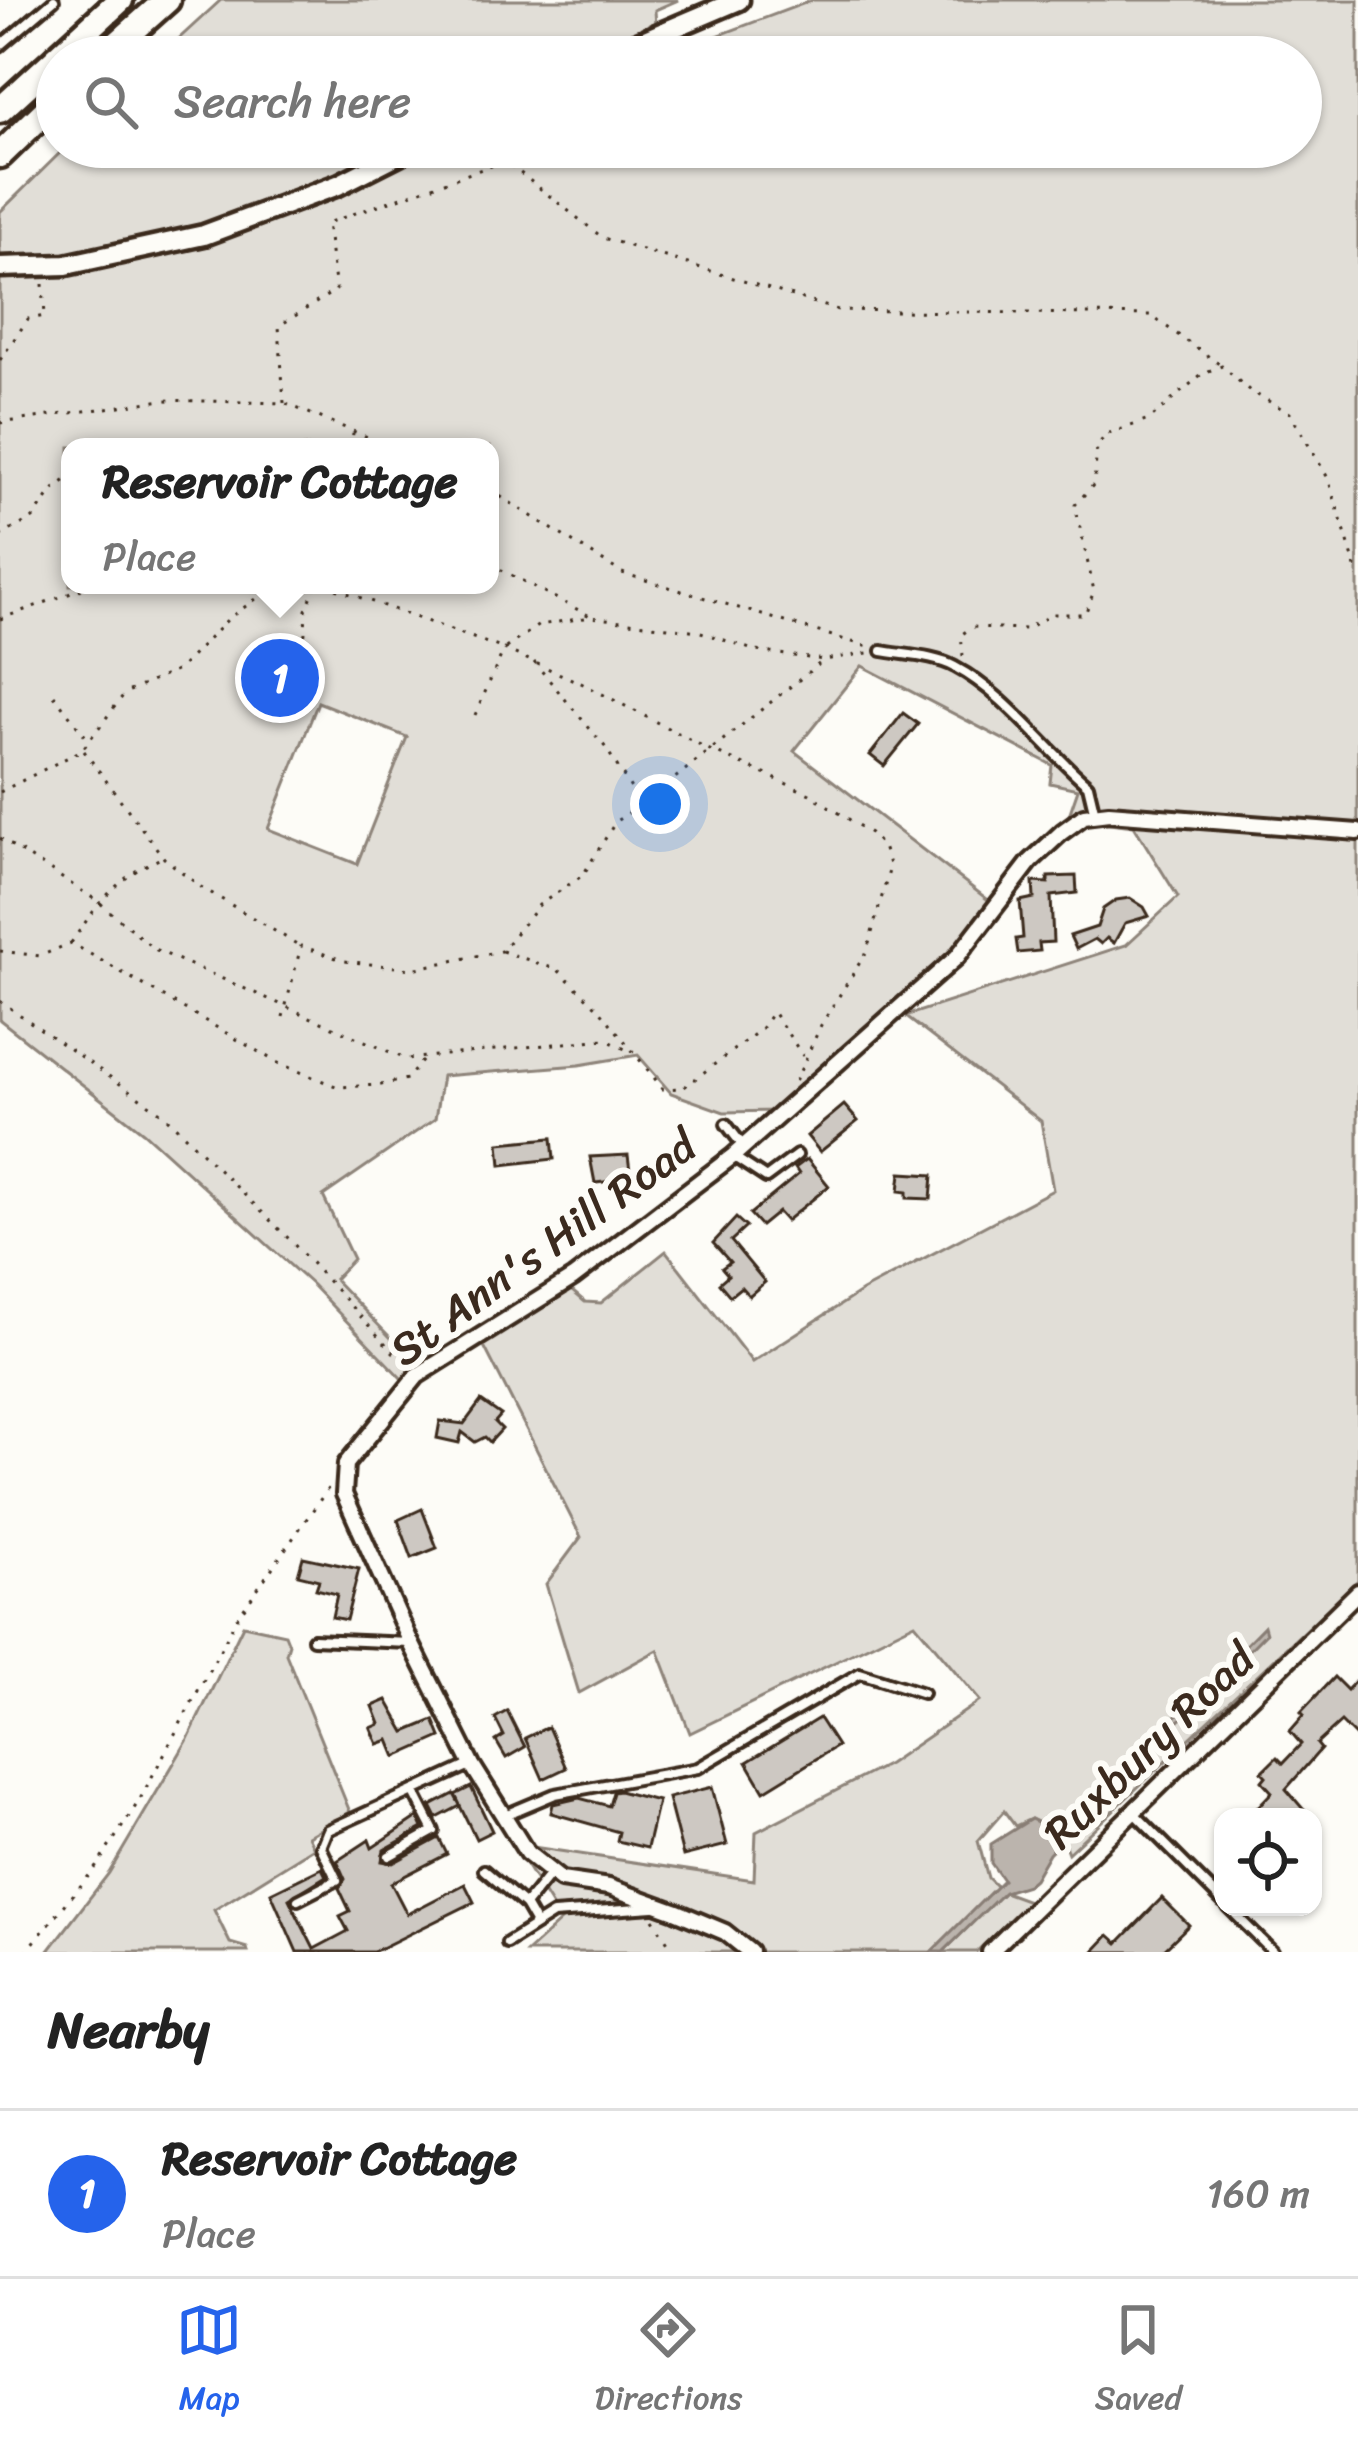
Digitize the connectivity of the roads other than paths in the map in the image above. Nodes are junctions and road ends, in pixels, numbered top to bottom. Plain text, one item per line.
1 (54, 0) edge
2 (120, 0) edge
3 (167, 0) edge
4 (740, 0) edge
5 (82, 36) edge
6 (127, 36) edge
7 (655, 36) edge
8 (0, 46) edge
9 (36, 78) edge
10 (0, 110) edge
11 (36, 120) edge
12 (0, 154) edge
13 (372, 168) edge
14 (0, 267) edge
15 (882, 651) road end
16 (1095, 814) junction
17 (1358, 832) edge
18 (726, 1124) dead end
19 (738, 1152) junction
20 (797, 1155) dead end
21 (1358, 1592) edge
22 (313, 1639) dead end
23 (411, 1643) junction
24 (923, 1693) dead end
25 (472, 1765) junction
26 (414, 1792) junction
27 (1133, 1812) junction
28 (504, 1816) junction
29 (388, 1856) dead end
30 (484, 1870) dead end
31 (550, 1874) junction
32 (1214, 1892) edge
33 (298, 1900) dead end
34 (525, 1905) junction
35 (663, 1906) junction
36 (1238, 1916) edge
37 (536, 1924) junction
38 (507, 1943) dead end
39 (750, 1952) edge
40 (990, 1952) edge
41 (1273, 1952) edge

1 - 8 lane
2 - 5 highway
3 - 6 highway
4 - 7 main road
9 - 10 highway
11 - 12 highway
13 - 14 main road
15 - 16 lane
16 - 17 street
16 - 19 street, St Ann's Hill Road
18 - 19 lane
19 - 20 lane
19 - 23 street, St Ann's Hill Road
21 - 27 street, Ruxbury Road
22 - 23 lane
23 - 25 street
24 - 28 lane
25 - 26 lane
25 - 28 street
26 - 29 lane
26 - 33 lane
27 - 32 lane
27 - 40 street, Ruxbury Road
28 - 31 street
30 - 34 lane
31 - 34 lane
31 - 35 street
34 - 37 lane
35 - 37 lane
35 - 39 street
36 - 41 lane
37 - 38 lane

